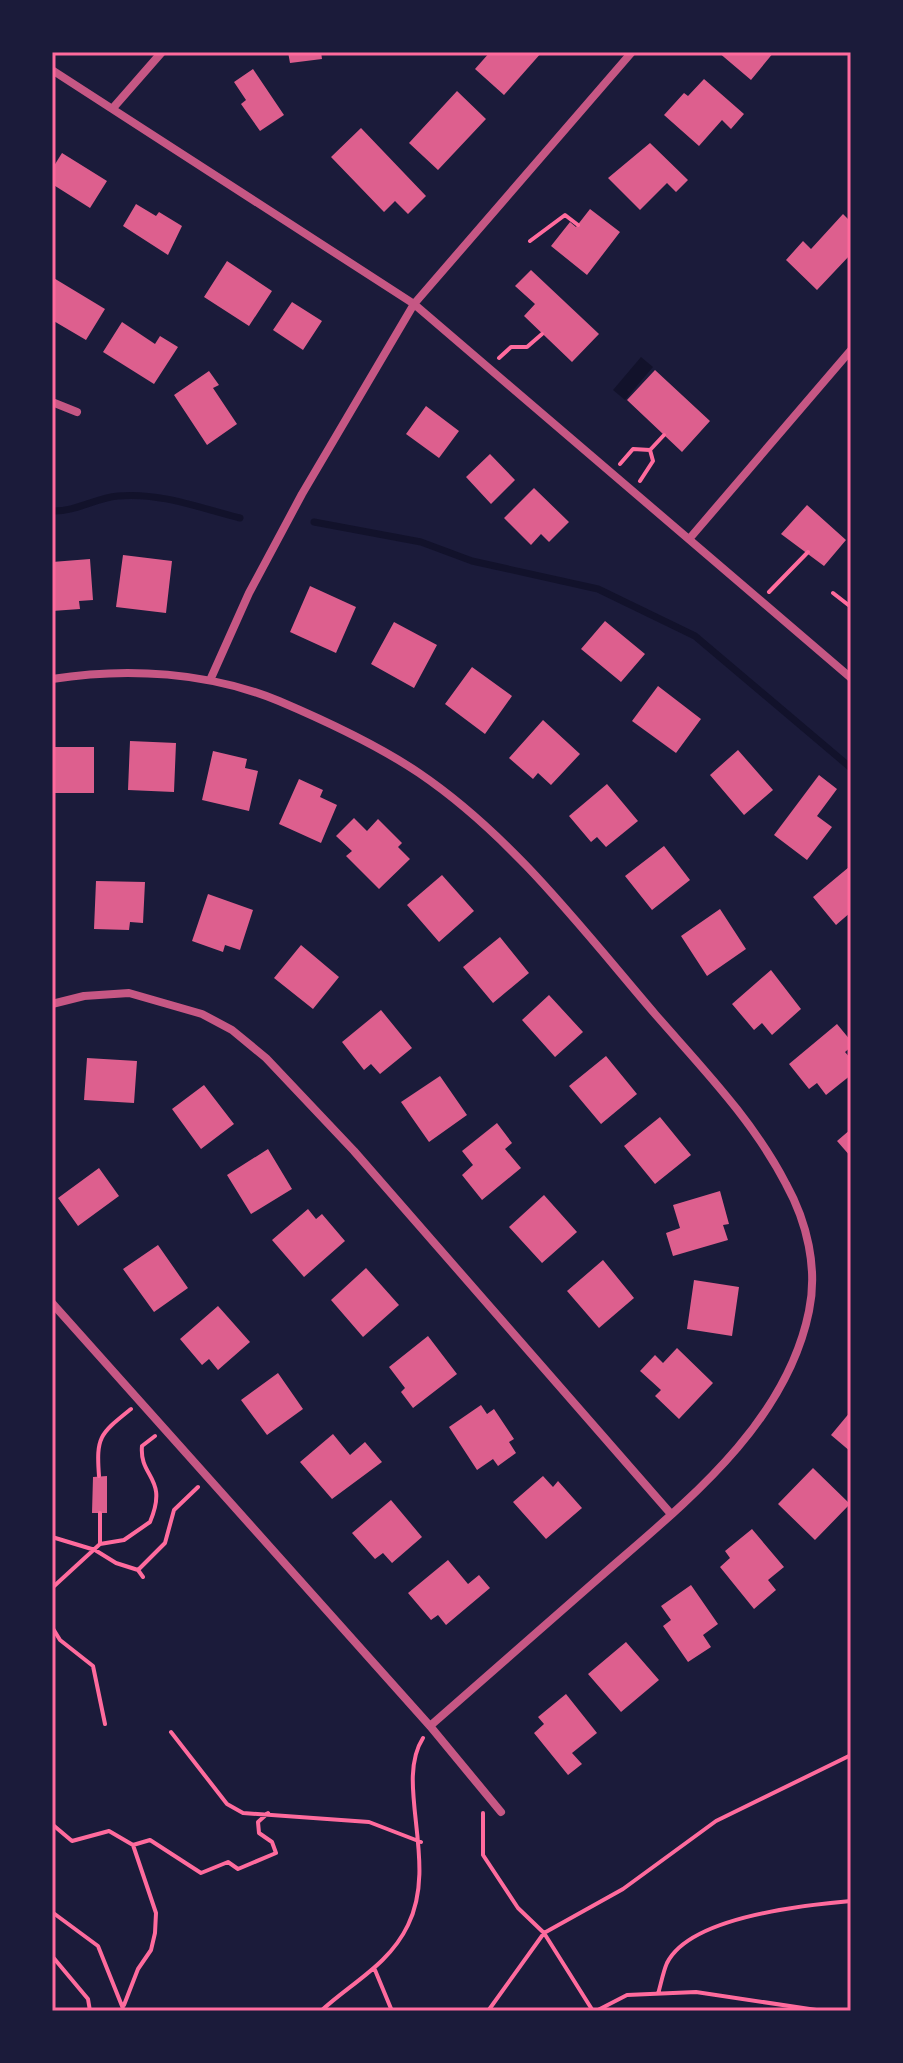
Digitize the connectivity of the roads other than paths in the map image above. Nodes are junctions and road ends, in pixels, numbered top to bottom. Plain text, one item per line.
1 (162, 52) edge
2 (632, 52) edge
3 (52, 70) edge
4 (113, 108) junction
5 (414, 304) junction
6 (851, 350) edge
7 (52, 402) edge
8 (77, 412) dead end
9 (690, 538) junction
10 (211, 678) junction
11 (851, 678) edge
12 (52, 679) edge
13 (52, 1004) edge
14 (52, 1303) edge
15 (671, 1514) junction
16 (430, 1726) junction
17 (501, 1812) dead end

1 - 4 street
2 - 5 street
3 - 4 street
4 - 5 street
5 - 9 street
5 - 10 street
6 - 9 street
7 - 8 street
9 - 11 street
10 - 12 street
10 - 15 street
13 - 15 street
14 - 16 street
15 - 16 street
16 - 17 street

